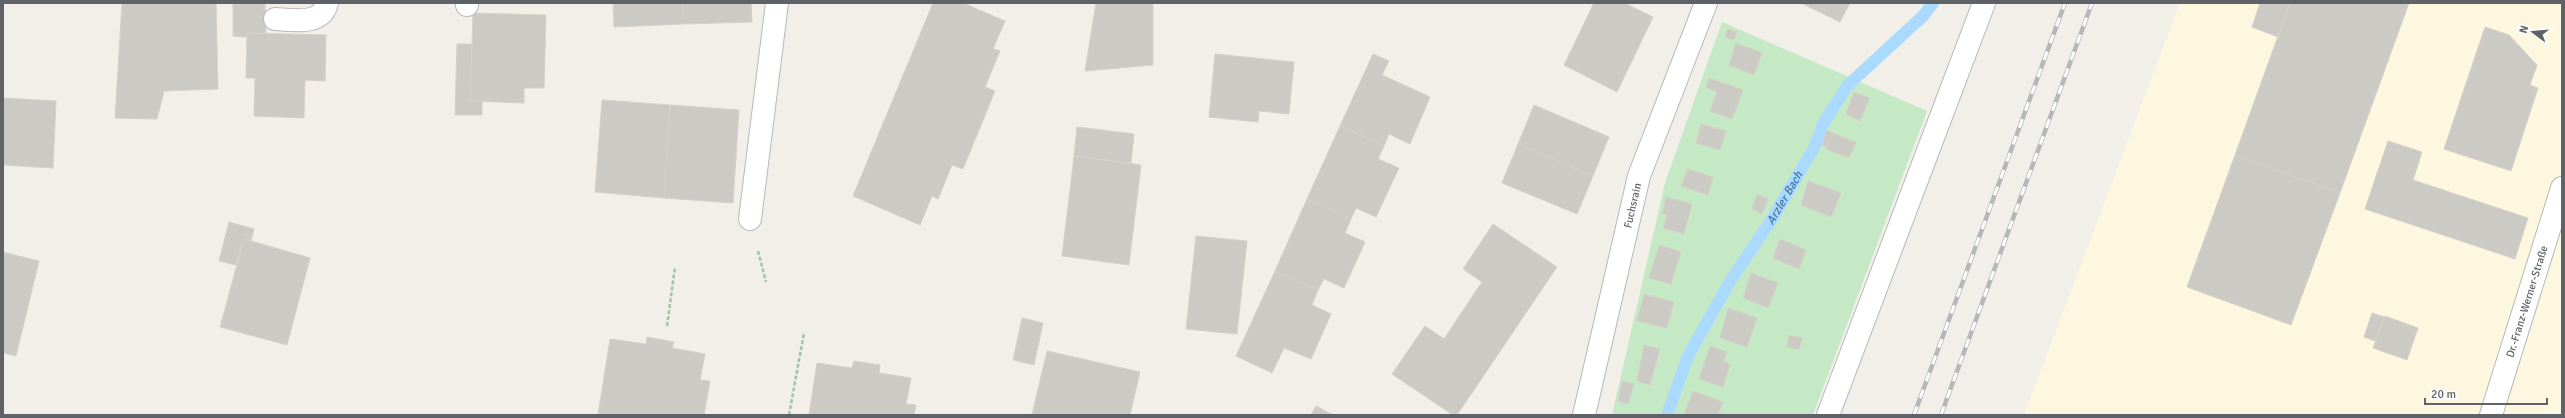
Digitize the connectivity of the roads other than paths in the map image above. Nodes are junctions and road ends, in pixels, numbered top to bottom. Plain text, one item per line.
1 (326, 3) edge
2 (777, 3) edge
3 (1706, 3) edge
4 (1984, 3) edge
5 (275, 19) dead end
6 (2562, 188) edge
7 (750, 219) dead end
8 (1584, 415) edge
9 (1828, 415) edge
10 (2491, 415) edge

1 - 5 street
2 - 7 street
3 - 8 street, Fuchsrain
4 - 9 street
6 - 10 street, Dr.-Franz-Werner-Straße

